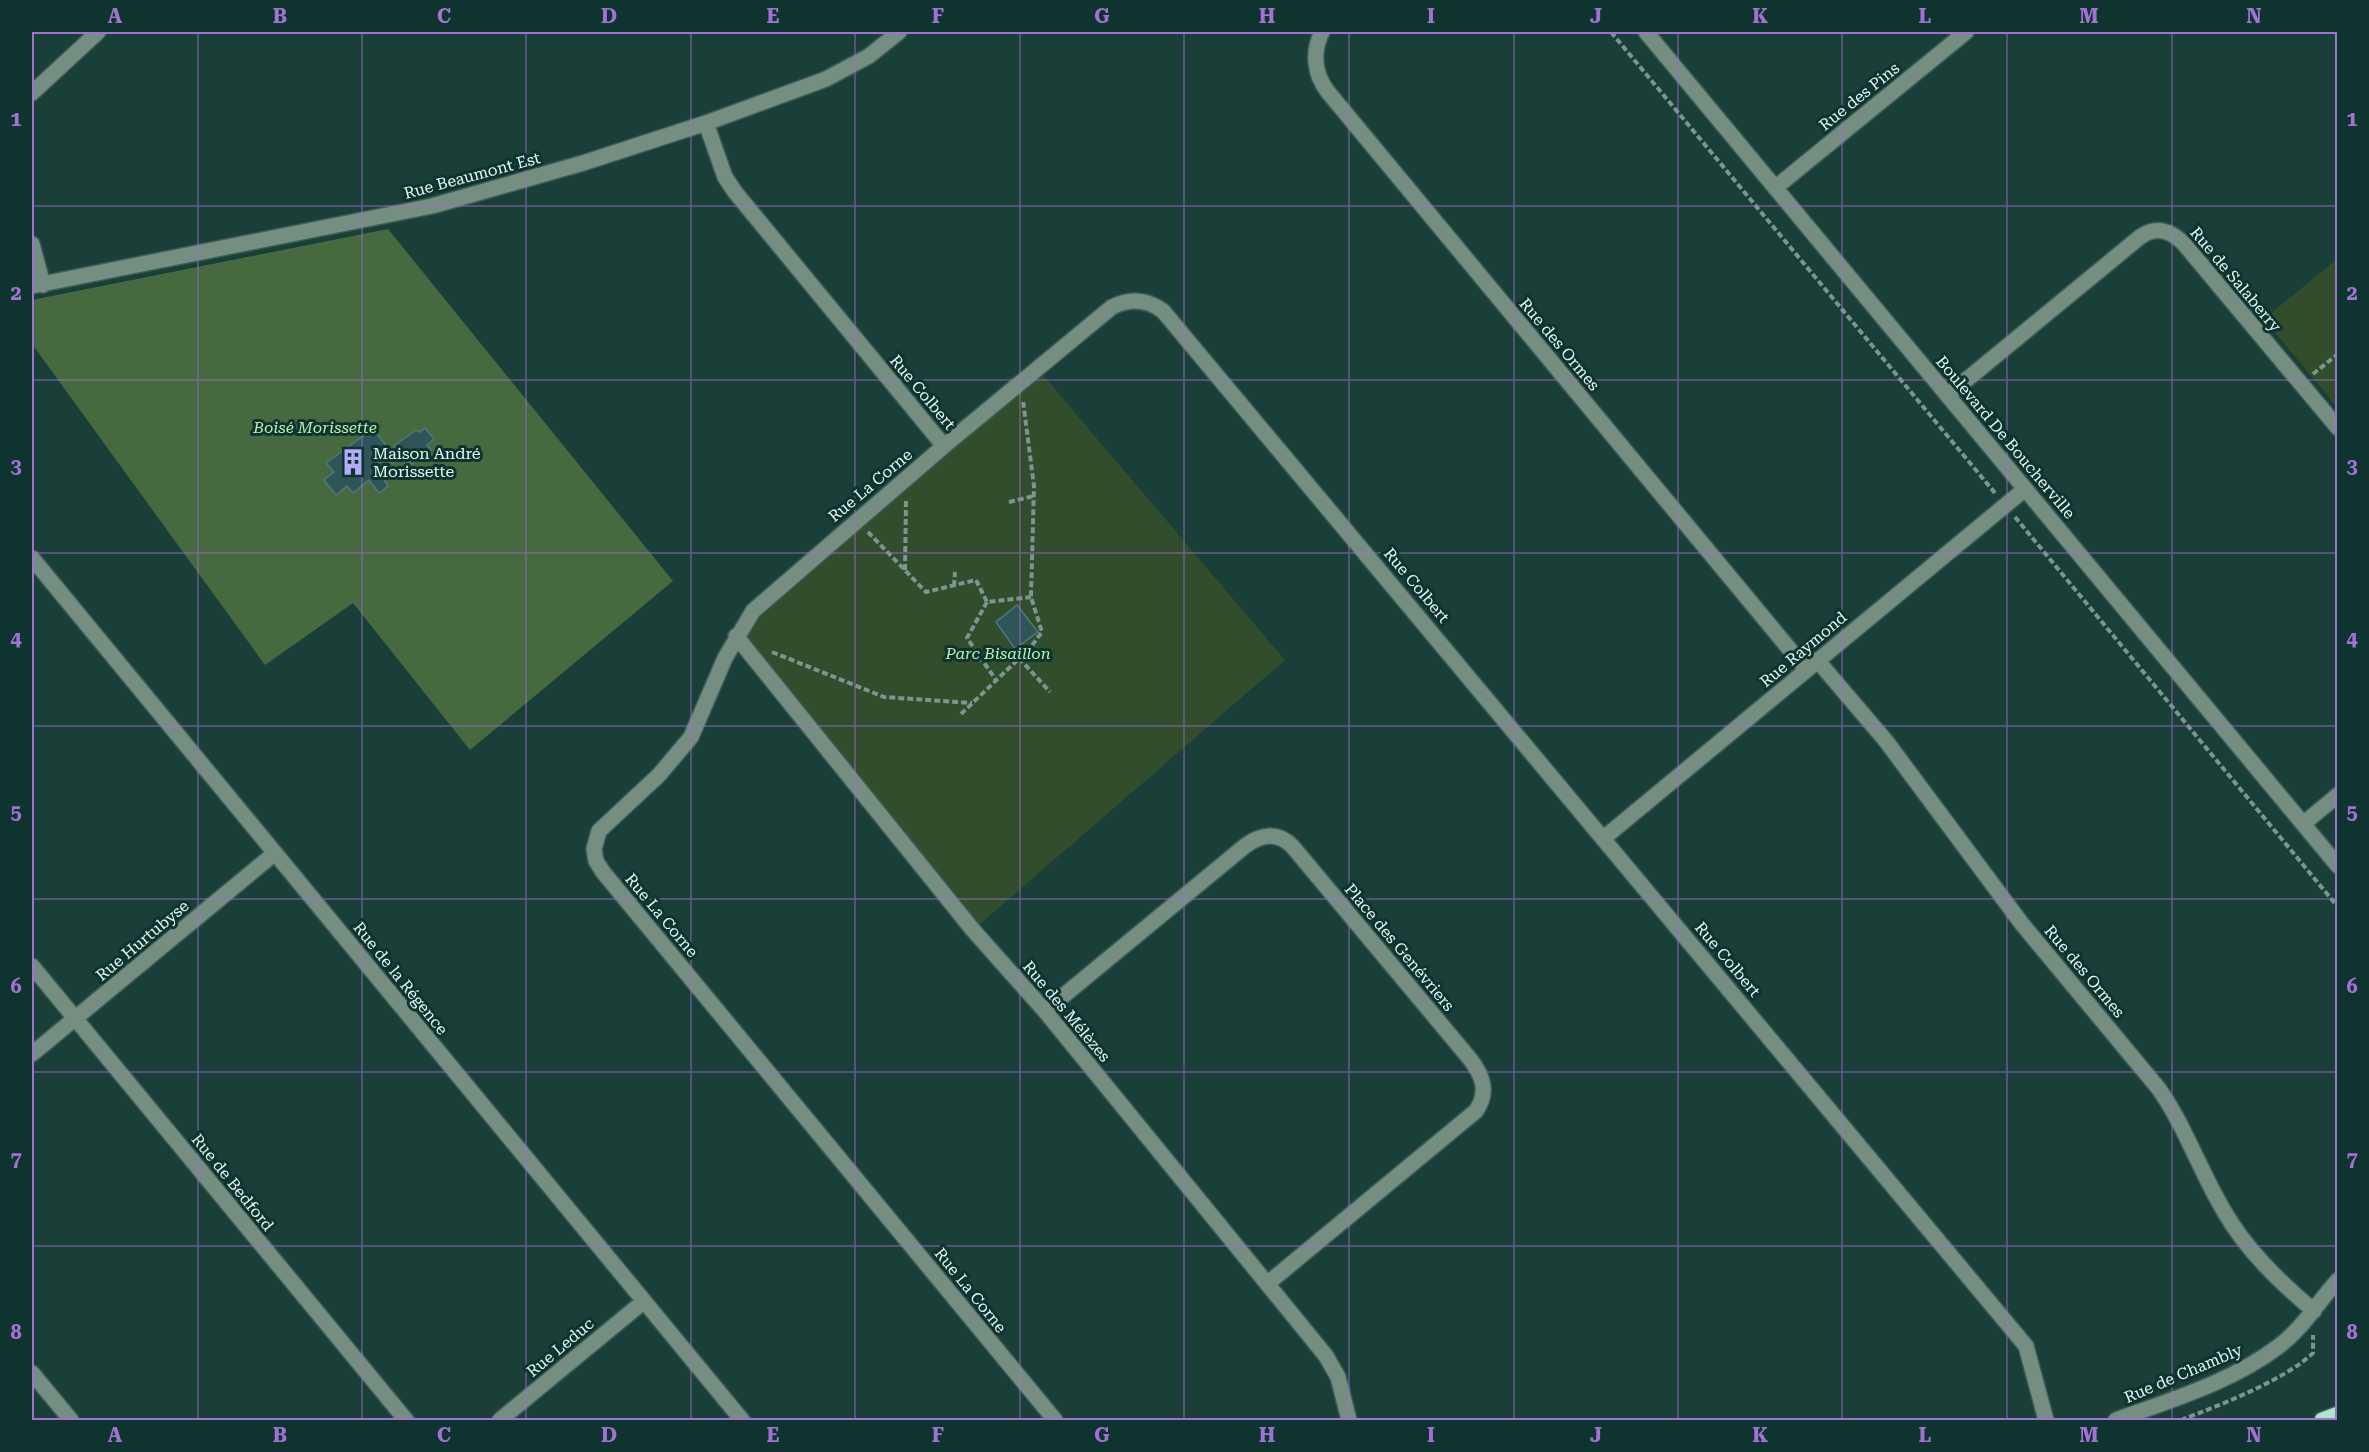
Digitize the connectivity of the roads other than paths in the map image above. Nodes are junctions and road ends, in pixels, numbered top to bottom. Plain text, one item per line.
1 (98, 32) edge
2 (899, 32) edge
3 (1322, 32) edge
4 (1646, 32) edge
5 (1966, 32) edge
6 (32, 93) edge
7 (706, 123) junction
8 (1775, 188) junction
9 (32, 244) edge
10 (37, 286) edge
11 (1948, 395) junction
12 (2337, 429) edge
13 (944, 446) junction
14 (2025, 489) junction
15 (32, 558) edge
16 (736, 636) junction
17 (1811, 665) junction
18 (2337, 795) edge
19 (2303, 824) junction
20 (1605, 837) junction
21 (275, 853) junction
22 (2337, 866) edge
23 (32, 966) edge
24 (1045, 1011) junction
25 (75, 1018) junction
26 (32, 1054) edge
27 (2337, 1280) edge
28 (1267, 1284) junction
29 (643, 1302) junction
30 (2314, 1311) junction
31 (32, 1373) edge
32 (2337, 1414) edge
33 (71, 1420) edge
34 (406, 1420) edge
35 (500, 1420) edge
36 (742, 1420) edge
37 (1055, 1420) edge
38 (1349, 1420) edge
39 (2046, 1420) edge
40 (2116, 1420) edge
41 (2322, 1420) edge

1 - 6 street
2 - 7 street, Rue Beaumont Est
3 - 17 street, Rue des Ormes
4 - 8 street, Boulevard De Boucherville
5 - 8 street, Rue des Pins
7 - 10 street, Rue Beaumont Est
7 - 13 street, Rue Colbert
8 - 11 street, Boulevard De Boucherville
9 - 10 street
11 - 12 street, Rue de Salaberry
11 - 14 street, Boulevard De Boucherville
13 - 16 street, Rue La Corne
13 - 20 street, Rue Colbert
14 - 17 street, Rue Raymond
14 - 19 street, Boulevard De Boucherville
15 - 21 street, Rue de la Régence
16 - 24 street, Rue des Mélèzes
16 - 37 street, Rue La Corne
17 - 20 street, Rue Raymond
17 - 30 street, Rue des Ormes
18 - 19 street
19 - 22 street, Boulevard De Boucherville
20 - 39 street, Rue Colbert
21 - 25 street, Rue Hurtubyse
21 - 29 street, Rue de la Régence
23 - 25 street, Rue de Bedford
24 - 28 street, Rue des Mélèzes
24 - 28 street, Place des Genévriers
25 - 26 street, Rue Hurtubyse
25 - 34 street, Rue de Bedford
27 - 30 street, Rue de Chambly
28 - 38 street, Rue des Mélèzes
29 - 35 street, Rue Leduc
29 - 36 street, Rue de la Régence
30 - 40 street, Rue de Chambly
31 - 33 street
32 - 41 main road

